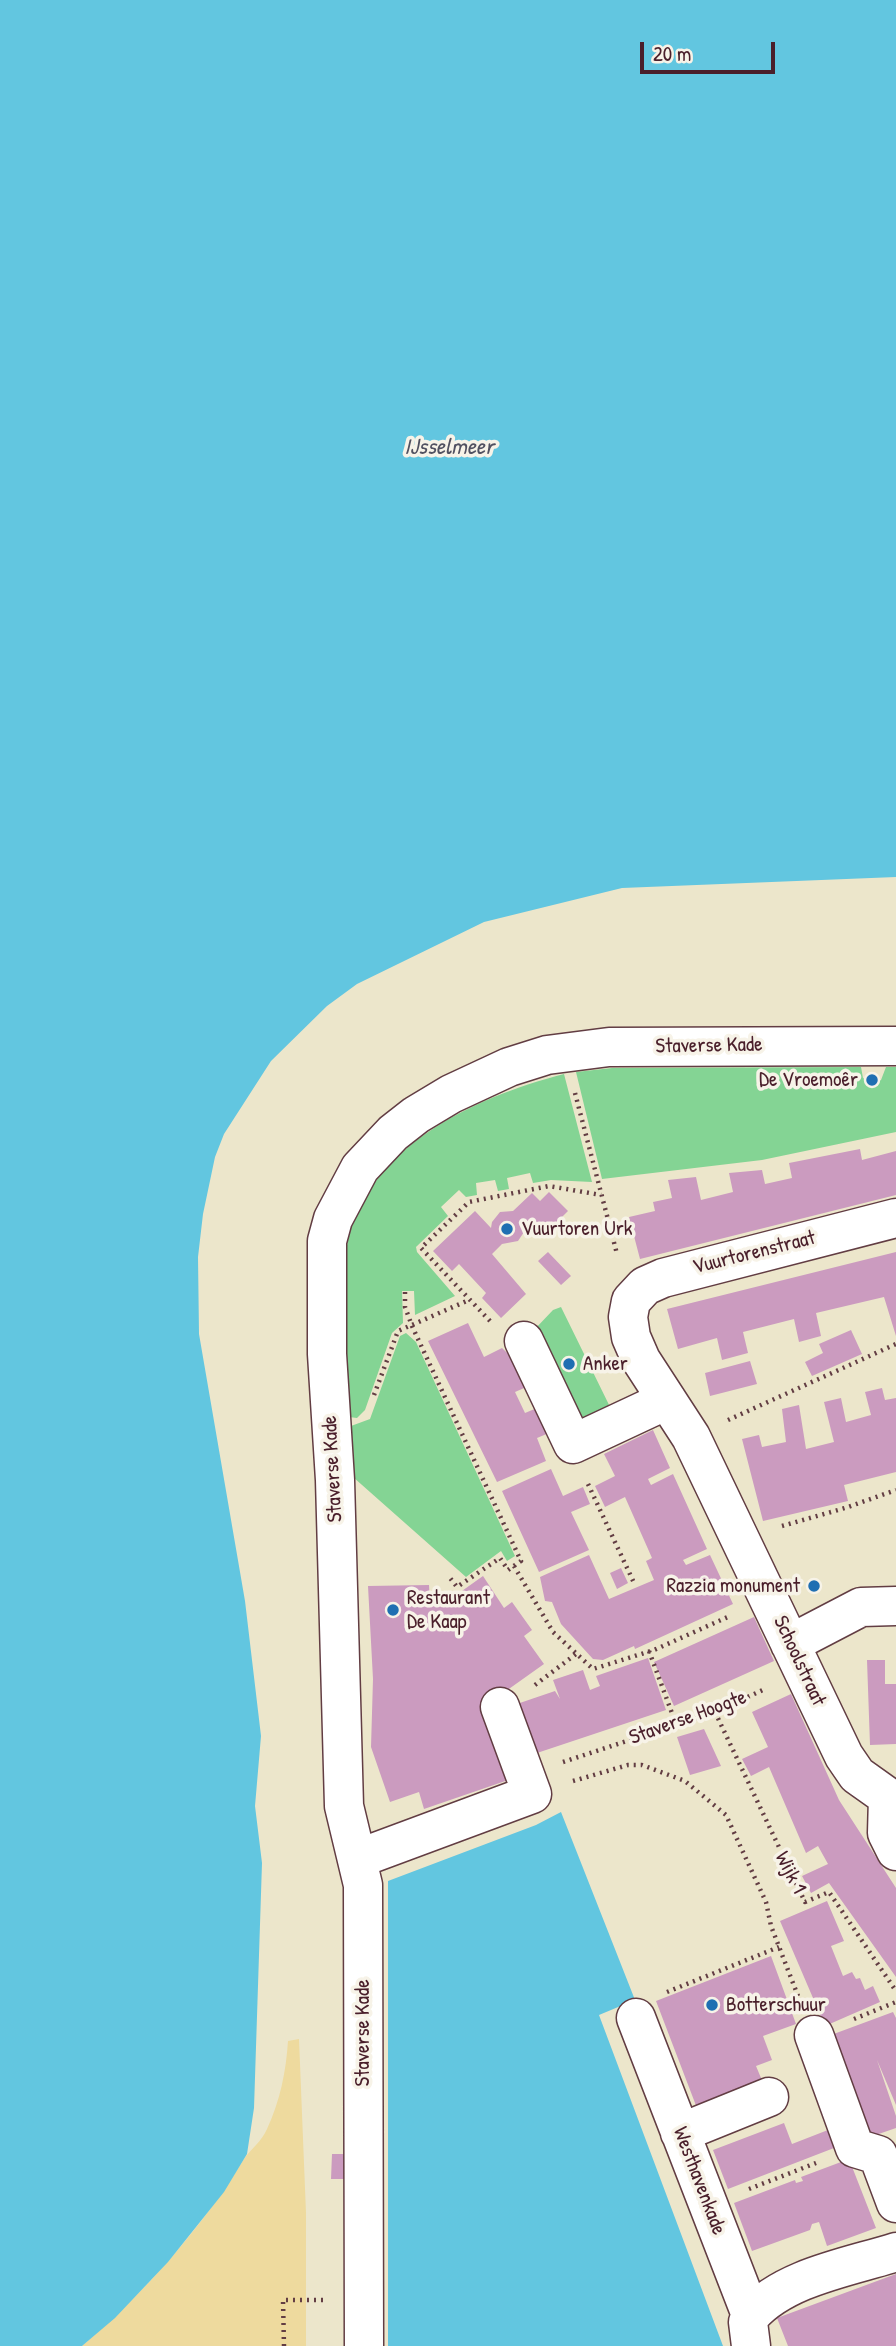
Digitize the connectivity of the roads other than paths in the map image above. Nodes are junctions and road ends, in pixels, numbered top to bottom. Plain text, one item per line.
1 (896, 1046) edge
2 (896, 1218) edge
3 (632, 1303) joint
4 (524, 1341) dead end
5 (667, 1400) junction
6 (896, 1606) edge
7 (797, 1658) junction
8 (515, 1698) road end
9 (892, 1796) edge
10 (896, 1851) edge
11 (357, 1859) junction
12 (636, 2019) road end
13 (831, 2029) road end
14 (769, 2097) dead end
15 (680, 2133) junction
16 (876, 2150) edge
17 (896, 2203) edge
18 (896, 2252) edge
19 (751, 2331) edge
20 (365, 2346) edge

1 - 11 street, Staverse Kade
2 - 3 street, Vuurtorenstraat
3 - 5 street, Schoolstraat
4 - 5 street
5 - 7 street, Schoolstraat
6 - 7 street
7 - 9 street, Schoolstraat
8 - 11 street
9 - 10 street, Schoolstraat
11 - 20 street, Staverse Kade
12 - 15 street, Westhavenkade
13 - 16 street
14 - 15 street
15 - 19 street, Westhavenkade
16 - 17 street
18 - 19 street

